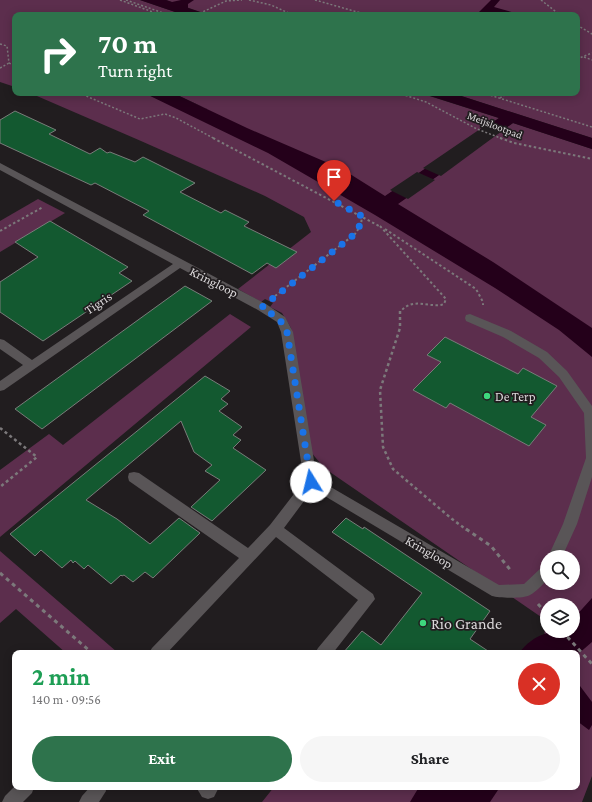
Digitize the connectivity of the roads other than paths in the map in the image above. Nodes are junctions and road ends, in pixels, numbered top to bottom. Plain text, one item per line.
1 (1, 167) edge
2 (180, 264) junction
3 (475, 321) road end
4 (0, 343) edge
5 (31, 366) junction
6 (0, 387) edge
7 (134, 477) dead end
8 (311, 482) junction
9 (276, 529) junction
10 (558, 550) edge
11 (249, 557) junction
12 (540, 578) edge
13 (160, 650) edge
14 (326, 650) edge
15 (23, 790) edge
16 (11, 802) edge

1 - 2 street, Kringloop
2 - 5 street, Tigris
2 - 8 street, Kringloop
3 - 10 street
4 - 5 street
5 - 6 street, Tigris
7 - 11 street
8 - 9 street
8 - 12 street, Kringloop
9 - 11 street
9 - 14 street
11 - 13 street
15 - 16 street

